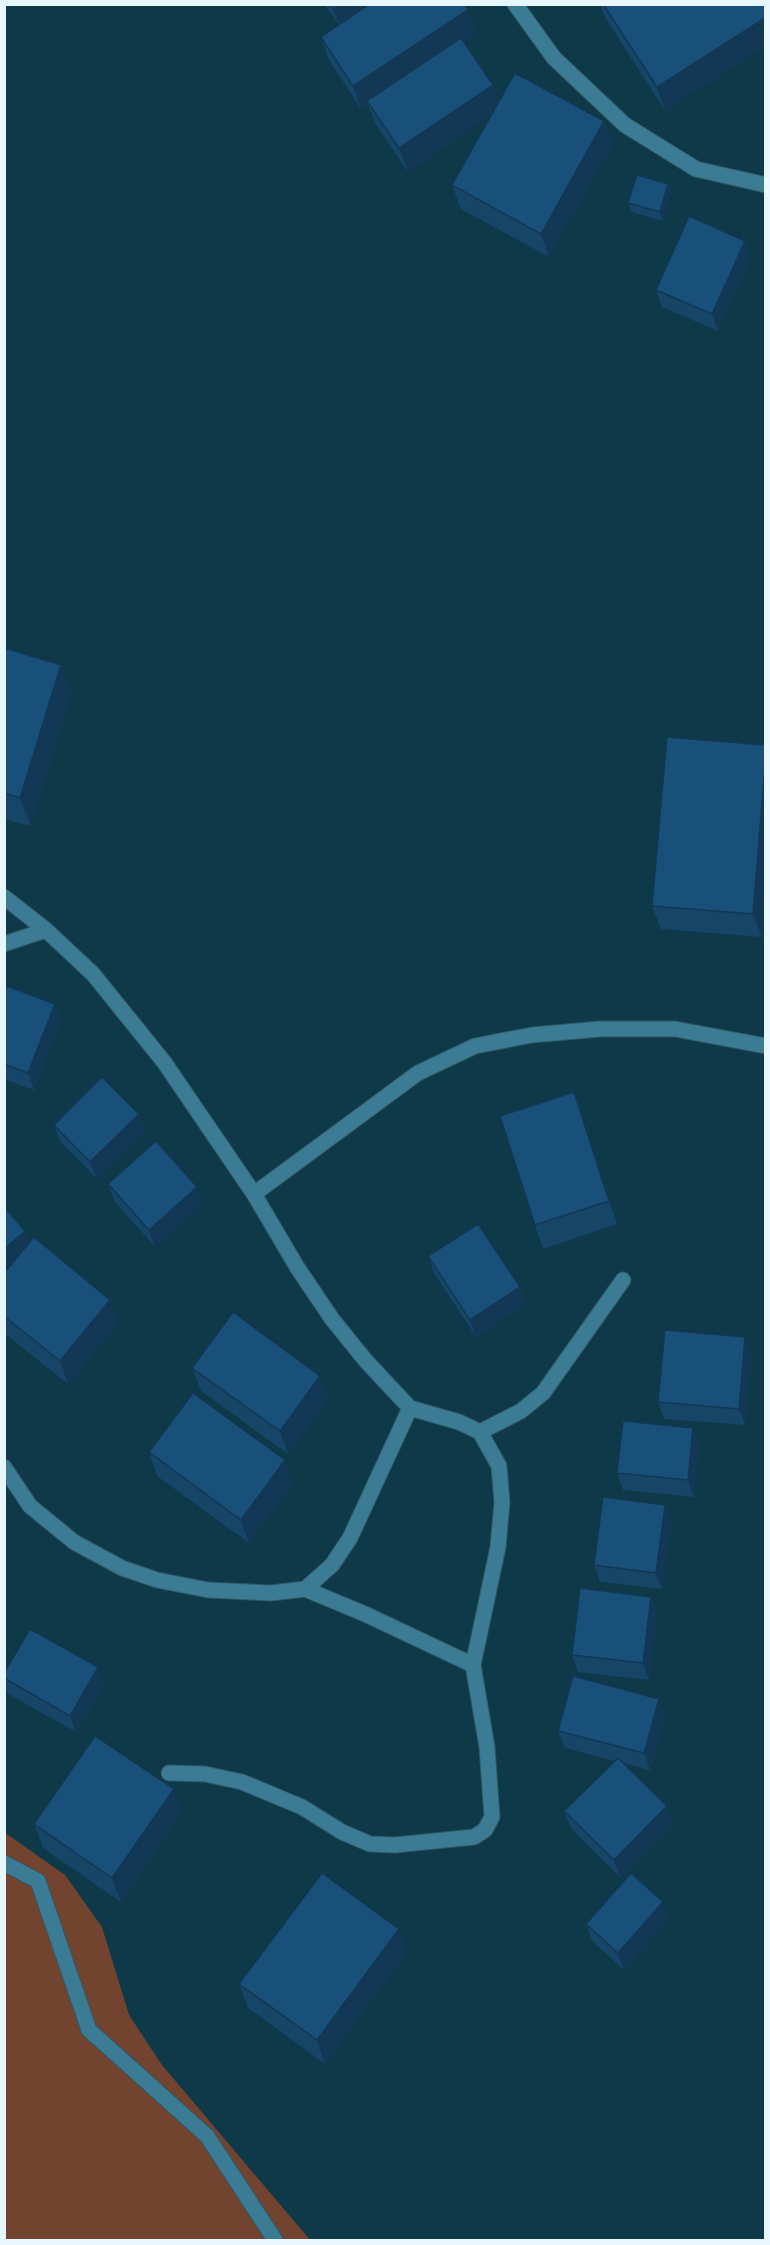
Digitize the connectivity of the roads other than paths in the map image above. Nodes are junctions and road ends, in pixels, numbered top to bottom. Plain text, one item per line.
1 (516, 4) edge
2 (765, 185) edge
3 (4, 897) edge
4 (46, 930) junction
5 (4, 944) edge
6 (765, 1046) edge
7 (254, 1194) junction
8 (623, 1280) dead end
9 (410, 1408) junction
10 (480, 1432) junction
11 (4, 1467) edge
12 (305, 1589) junction
13 (473, 1665) junction
14 (169, 1773) dead end
15 (4, 1863) edge
16 (275, 2241) edge

1 - 2 street
3 - 4 street
4 - 5 street
4 - 7 street
6 - 7 street
7 - 9 street
8 - 10 street
9 - 10 street
9 - 12 street
10 - 13 street
11 - 12 street
12 - 13 street
13 - 14 street
15 - 16 street

